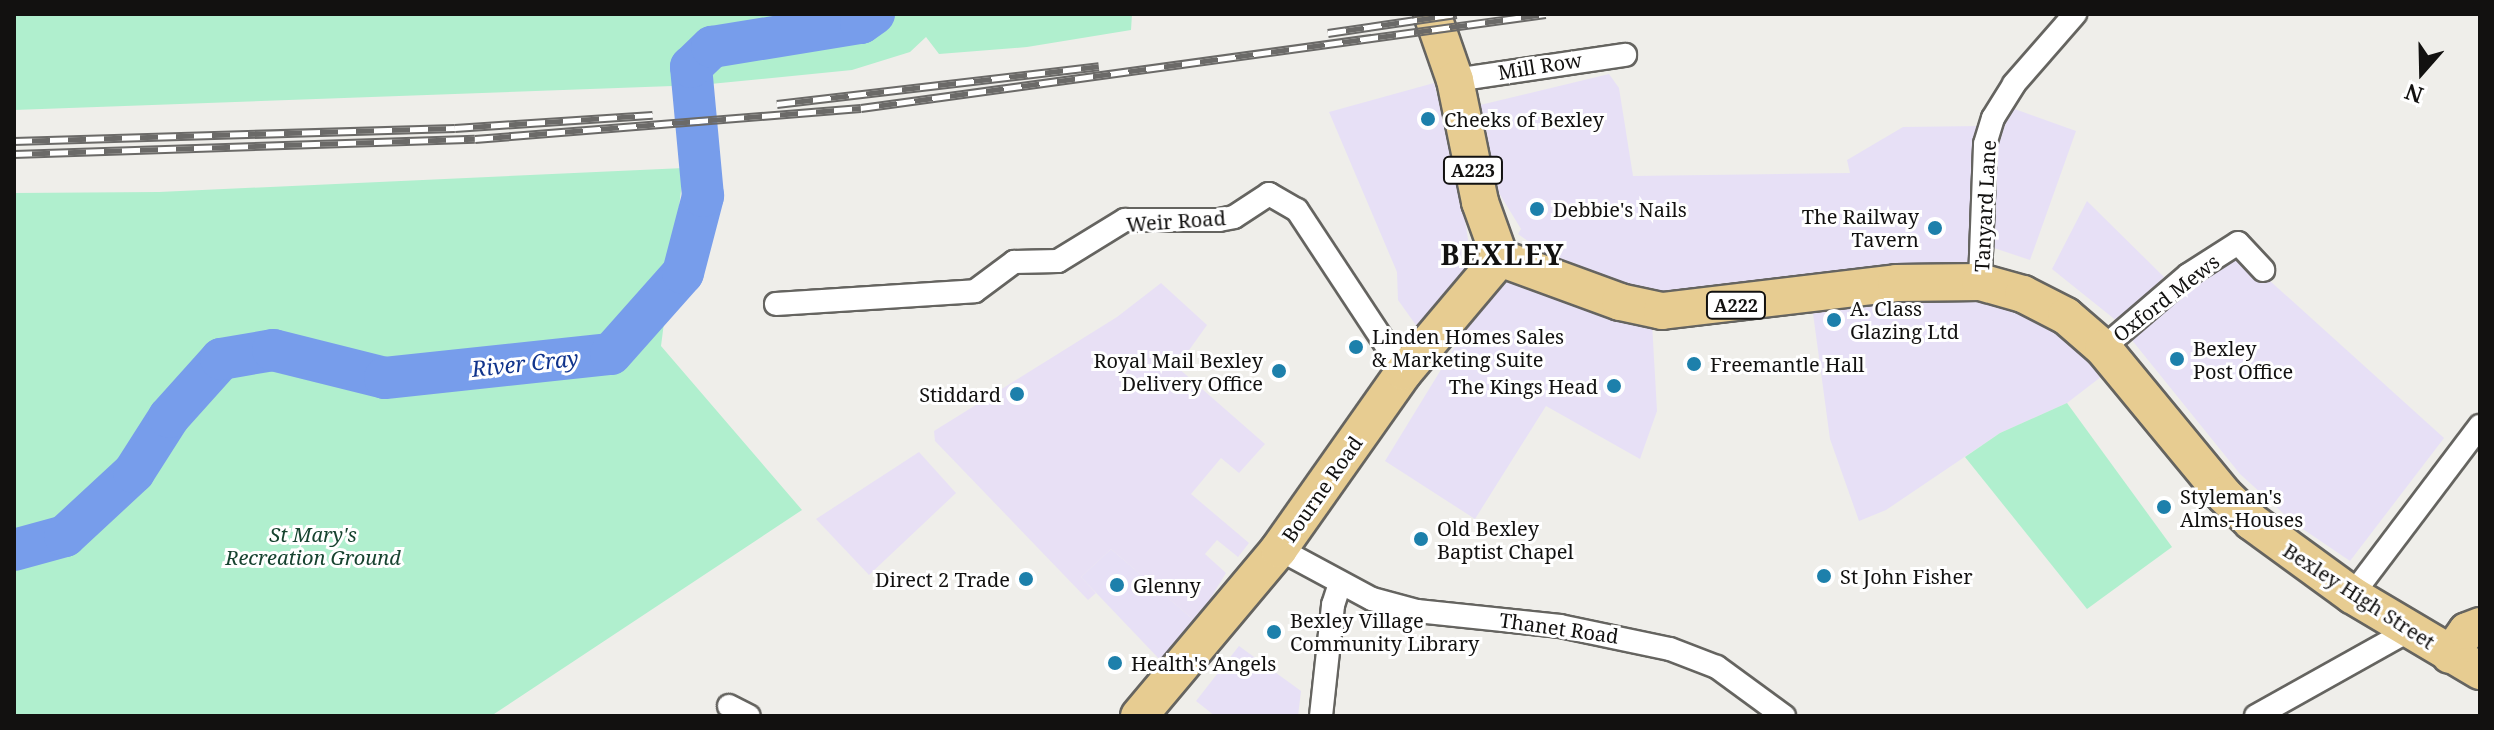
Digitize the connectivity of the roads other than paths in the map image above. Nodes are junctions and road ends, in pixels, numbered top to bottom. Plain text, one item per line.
1 (1432, 14) edge
2 (2075, 14) edge
3 (1625, 55) dead end
4 (1455, 80) junction
5 (1500, 258) junction
6 (2263, 270) dead end
7 (1980, 282) junction
8 (776, 304) dead end
9 (2103, 348) junction
10 (1404, 372) junction
11 (2480, 426) edge
12 (1279, 549) junction
13 (1340, 583) junction
14 (2352, 595) junction
15 (2480, 626) edge
16 (2408, 631) junction
17 (2465, 663) edge
18 (1139, 716) edge
19 (1321, 716) edge
20 (1784, 716) edge
21 (2256, 716) edge

1 - 4 main road, A223
2 - 7 street, Tanyard Lane
3 - 4 street, Mill Row
4 - 5 main road, A223
5 - 7 main road, Bexley High Street / A222
5 - 10 main road, Bourne Road
6 - 9 street, Oxford Mews
7 - 9 main road, Bexley High Street / A222
8 - 10 street, Weir Road
9 - 14 main road, Bexley High Street / A222
10 - 12 main road, Bourne Road
11 - 14 street
12 - 13 street, Thanet Road
12 - 18 main road, Bourne Road
13 - 19 street
13 - 20 street, Thanet Road
14 - 16 main road, Bexley High Street / A222
15 - 17 main road, A222
16 - 17 main road, Bexley High Street / A222
16 - 21 street

